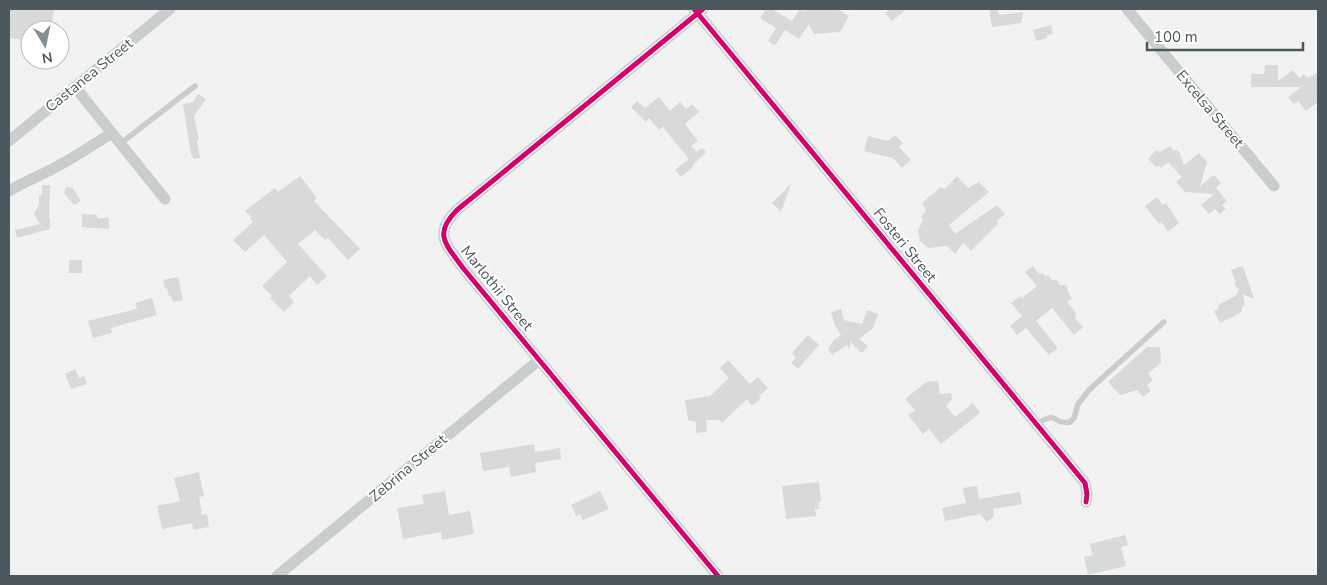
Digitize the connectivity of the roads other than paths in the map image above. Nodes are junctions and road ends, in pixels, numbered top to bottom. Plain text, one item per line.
1 (170, 9) edge
2 (1127, 9) edge
3 (698, 10) edge
4 (194, 86) dead end
5 (75, 87) junction
6 (112, 133) junction
7 (9, 141) edge
8 (121, 143) junction
9 (1274, 186) dead end
10 (9, 191) edge
11 (165, 198) dead end
12 (1164, 322) dead end
13 (539, 360) junction
14 (1036, 425) junction
15 (1086, 502) dead end
16 (277, 576) edge
17 (718, 576) edge

1 - 5 street, Castanea Street
2 - 9 street, Excelsa Street
3 - 13 street, Marlothii Street
3 - 14 street, Fosteri Street
4 - 8 lane
5 - 6 street
5 - 7 street, Castanea Street
6 - 8 street
6 - 10 street
8 - 11 street
12 - 14 lane
13 - 16 street, Zebrina Street
13 - 17 street, Marlothii Street
14 - 15 street, Fosteri Street

